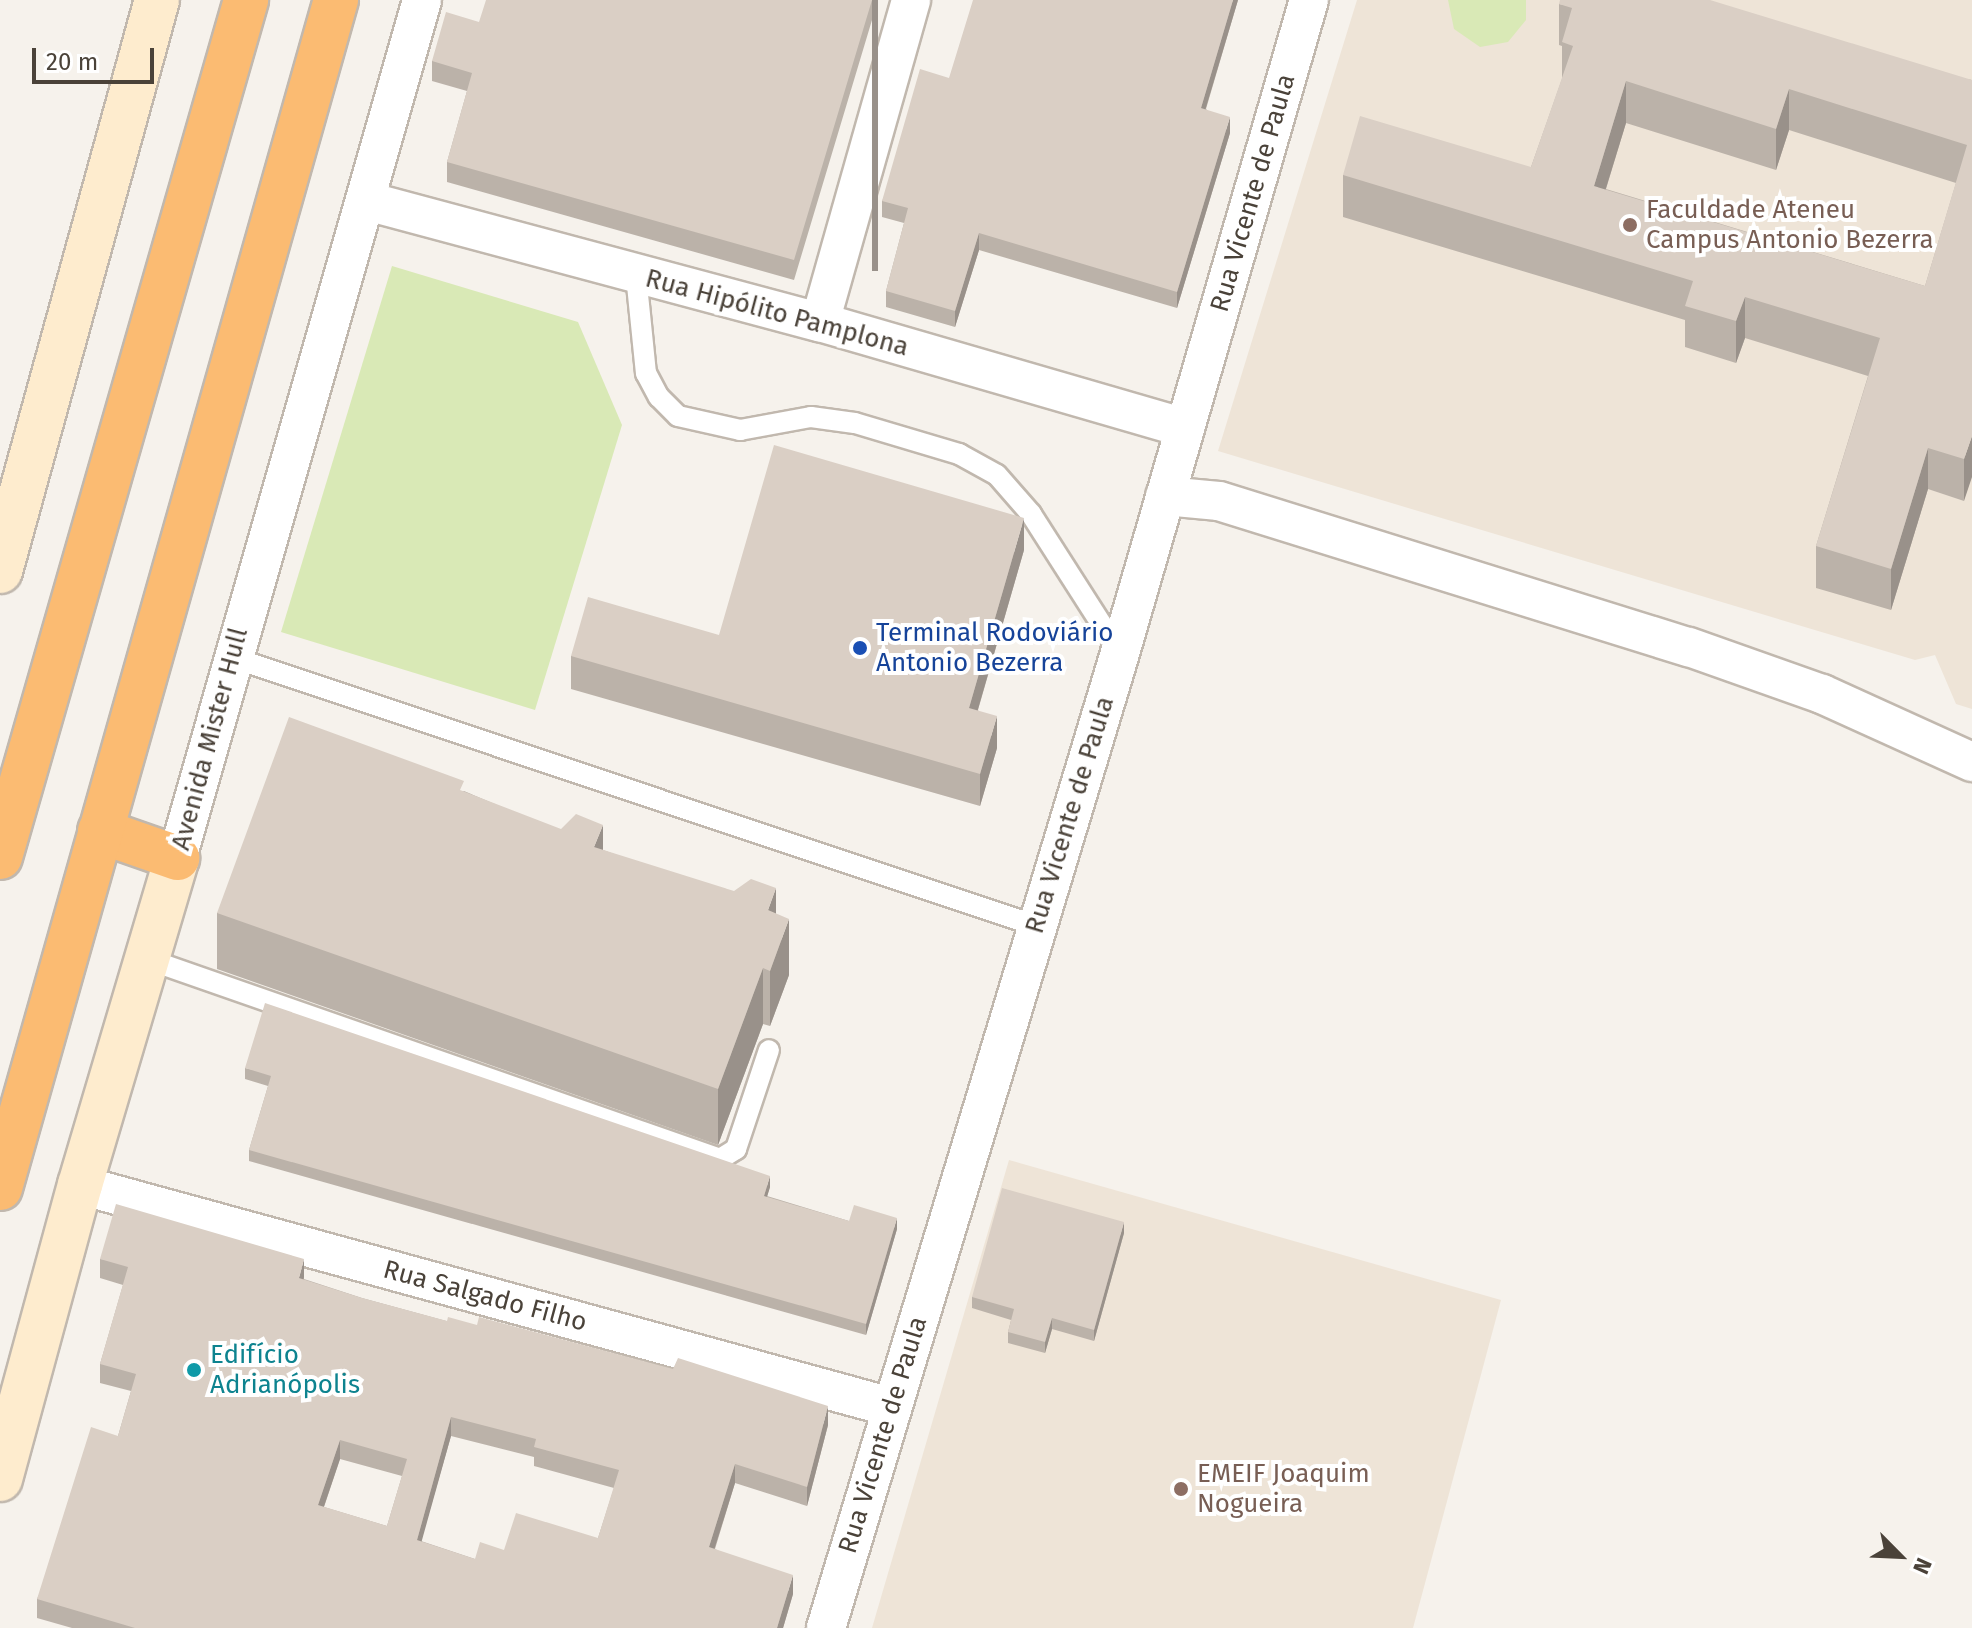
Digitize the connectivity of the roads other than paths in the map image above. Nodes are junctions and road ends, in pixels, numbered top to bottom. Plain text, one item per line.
1 (157, 0) edge
2 (246, 0) edge
3 (336, 0) edge
4 (422, 0) edge
5 (911, 0) edge
6 (1309, 0) edge
7 (367, 201) junction
8 (636, 275) junction
9 (820, 322) junction
10 (1185, 428) junction
11 (1165, 496) junction
12 (0, 571) edge
13 (1120, 653) junction
14 (231, 657) junction
15 (1972, 762) edge
16 (100, 831) junction
17 (1, 852) edge
18 (177, 858) junction
19 (1037, 926) junction
20 (147, 959) junction
21 (769, 1050) dead end
22 (80, 1185) junction
23 (0, 1188) edge
24 (891, 1407) junction
25 (0, 1479) edge
26 (826, 1628) edge

1 - 12 main road
2 - 17 highway
3 - 16 highway
4 - 7 street, Avenida Mister Hull
5 - 9 street
6 - 10 street, Rua Vicente de Paula
7 - 8 street, Rua Hipólito Pamplona
7 - 14 street, Avenida Mister Hull
8 - 9 street, Rua Hipólito Pamplona
8 - 13 lane
9 - 10 street, Rua Hipólito Pamplona
10 - 11 street, Rua Vicente de Paula
11 - 13 street, Rua Vicente de Paula
11 - 15 street
13 - 19 street, Rua Vicente de Paula
14 - 18 street, Avenida Mister Hull
14 - 19 lane
16 - 18 highway
16 - 23 highway
18 - 20 main road, Avenida Mister Hull
19 - 24 street, Rua Vicente de Paula
20 - 21 lane
20 - 22 main road, Avenida Mister Hull
22 - 24 street, Rua Salgado Filho
22 - 25 main road, Avenida Mister Hull
24 - 26 street, Rua Vicente de Paula

